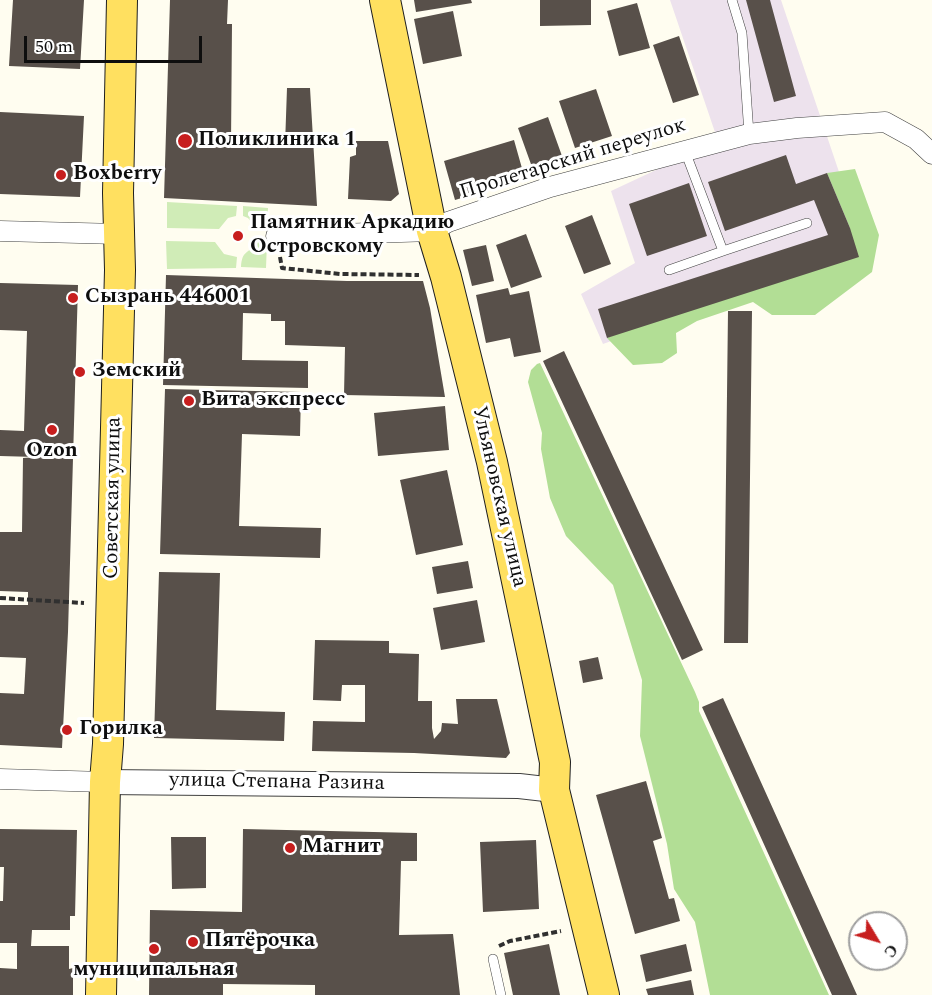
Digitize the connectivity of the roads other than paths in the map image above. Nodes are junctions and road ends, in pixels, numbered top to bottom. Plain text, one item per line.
1 (122, 0) edge
2 (385, 0) edge
3 (732, 0) edge
4 (749, 134) junction
5 (685, 151) junction
6 (932, 154) edge
7 (807, 223) dead end
8 (0, 231) edge
9 (432, 231) junction
10 (119, 234) junction
11 (276, 236) road end
12 (723, 251) junction
13 (669, 270) dead end
14 (0, 779) edge
15 (105, 782) junction
16 (554, 790) junction
17 (493, 959) road end
18 (101, 995) edge
19 (501, 995) edge
20 (604, 995) edge

1 - 10 main road, Советская улица
2 - 9 main road, Ульяновская улица
3 - 4 lane
4 - 5 street, Пролетарский переулок
4 - 6 street, Пролетарский переулок
5 - 9 street, Пролетарский переулок
5 - 12 lane
7 - 12 lane
8 - 10 street
9 - 11 street, Пролетарский переулок
9 - 16 main road, Ульяновская улица
10 - 15 main road, Советская улица
12 - 13 lane
14 - 15 street, улица Степана Разина
15 - 16 street, улица Степана Разина
15 - 18 main road, Советская улица
16 - 20 main road, Ульяновская улица
17 - 19 lane

